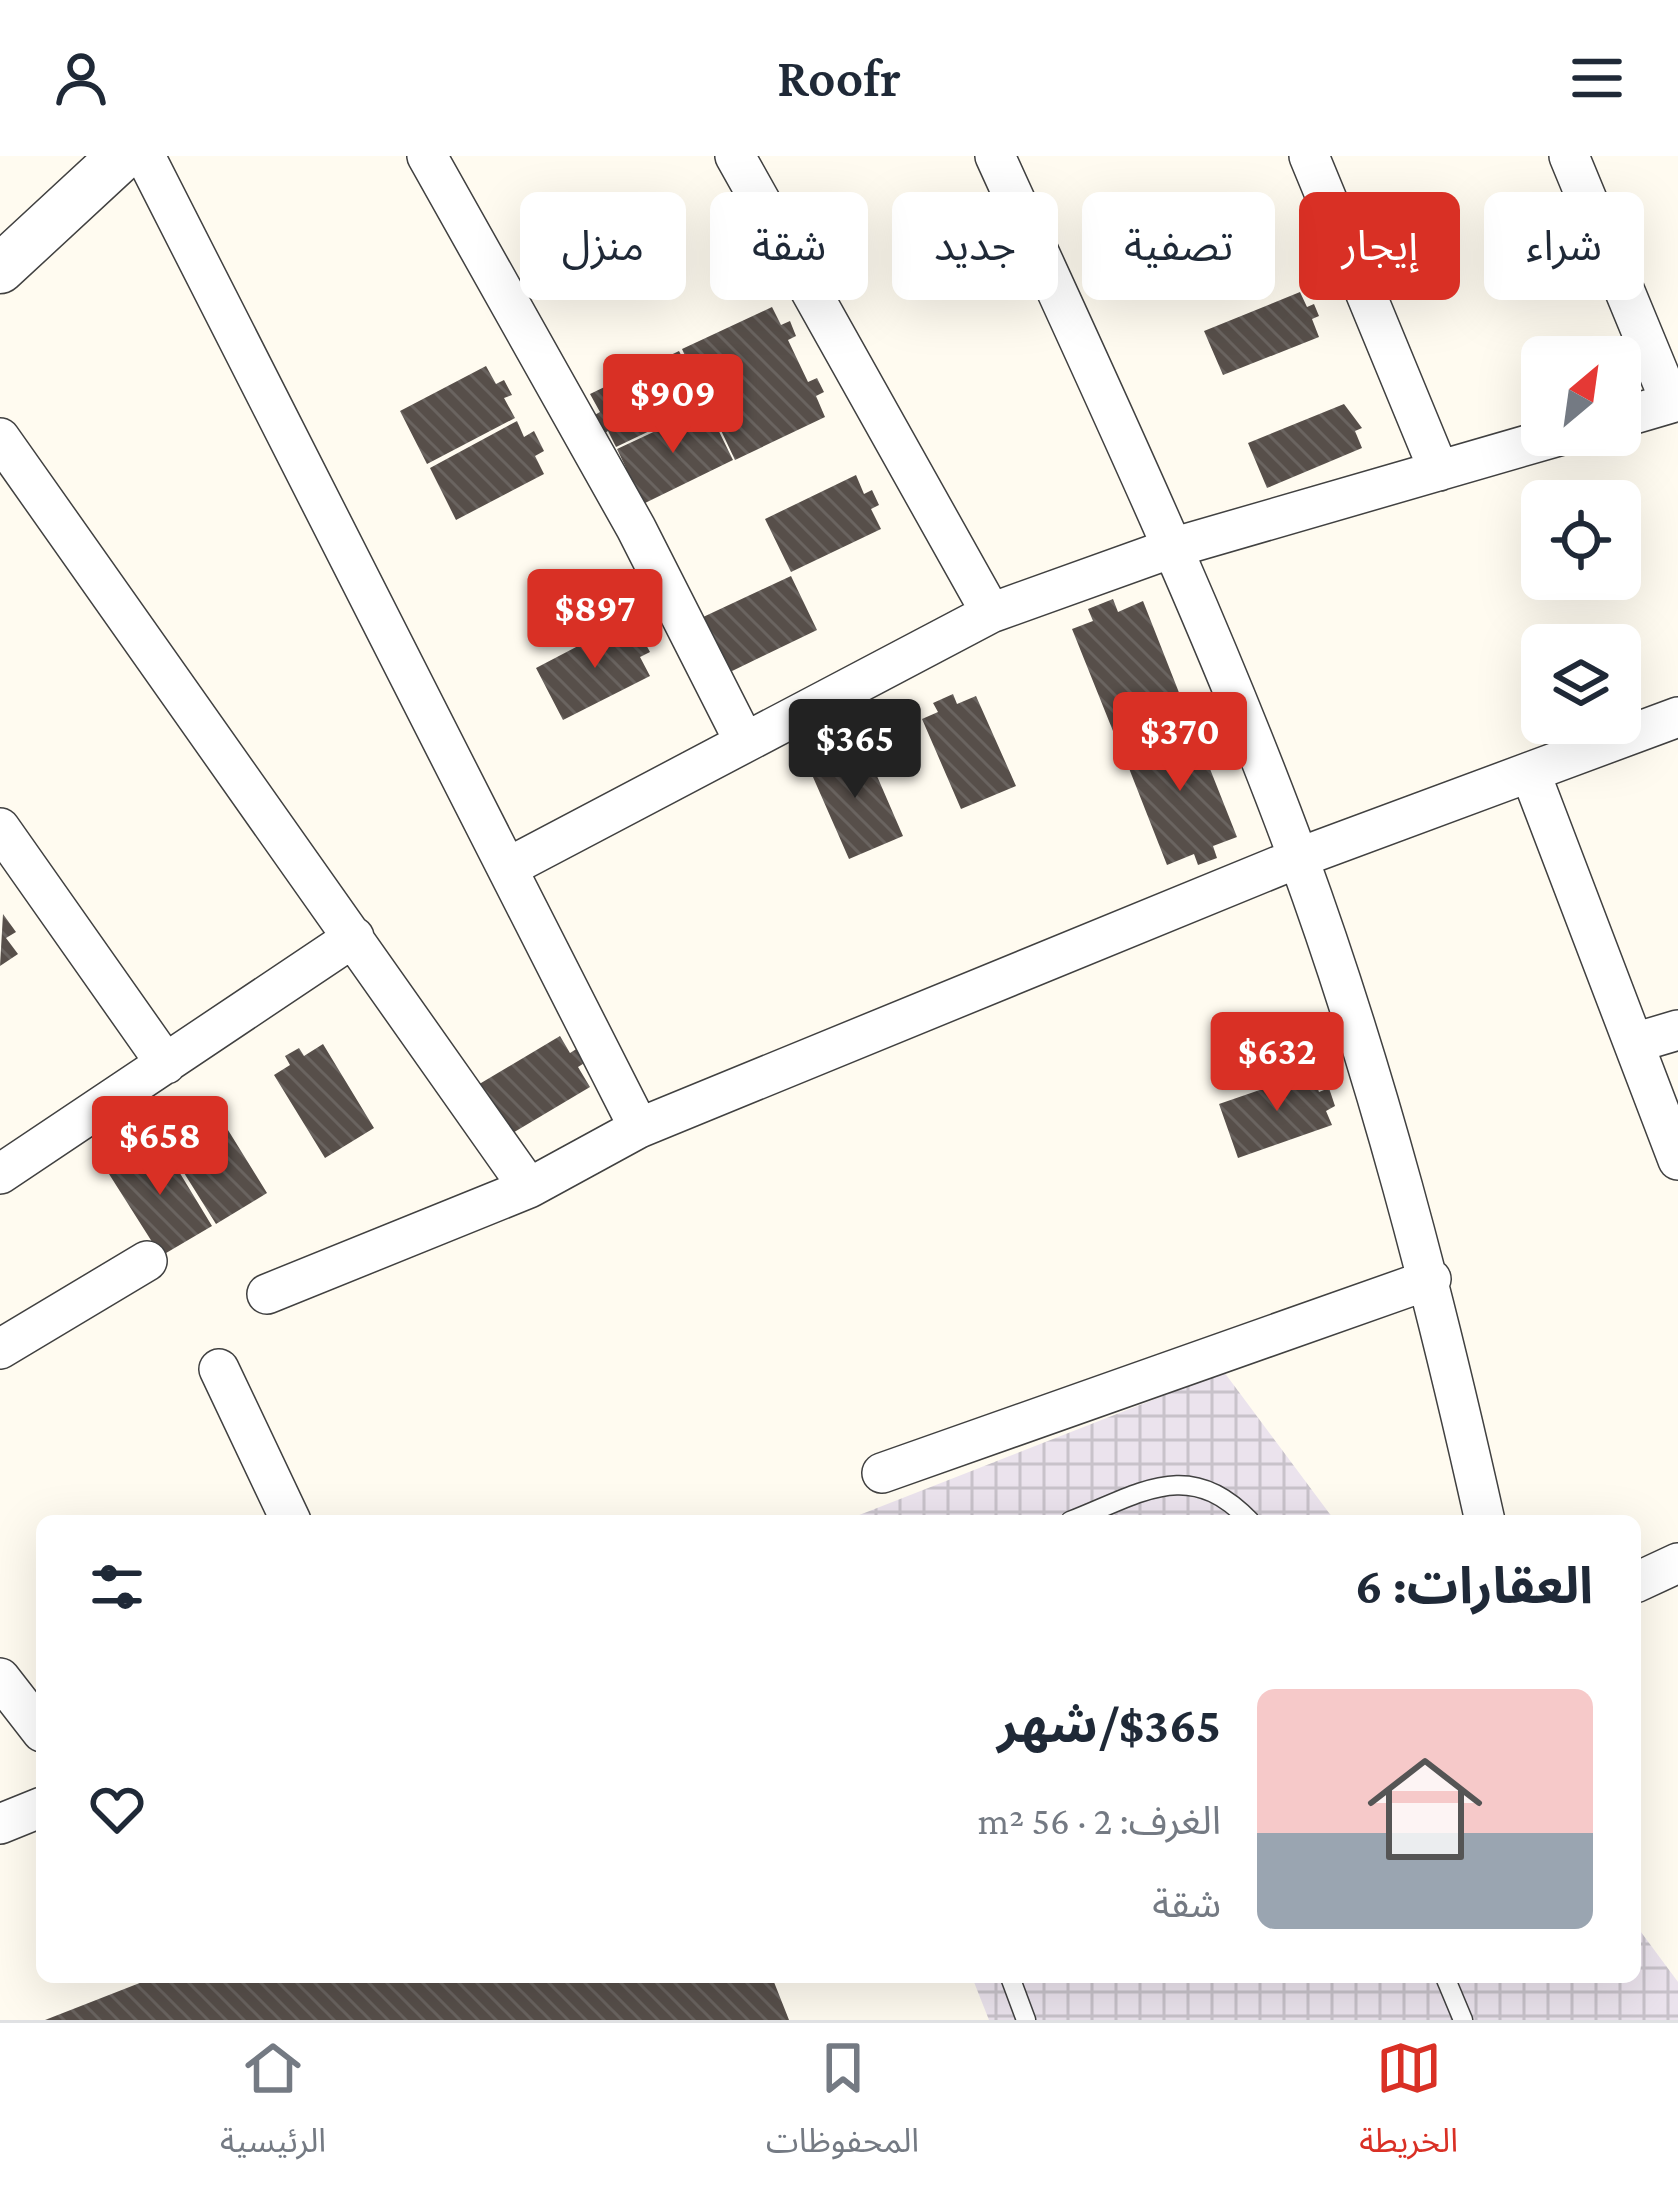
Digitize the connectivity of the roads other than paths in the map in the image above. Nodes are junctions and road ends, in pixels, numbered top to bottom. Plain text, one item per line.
1 (122, 156) edge
2 (145, 156) edge
3 (427, 156) edge
4 (735, 156) edge
5 (995, 156) edge
6 (1309, 156) edge
7 (1569, 156) edge
8 (0, 269) edge
9 (1674, 402) edge
10 (1641, 412) edge
11 (0, 438) edge
12 (1521, 447) edge
13 (1439, 471) junction
14 (1172, 548) junction
15 (991, 613) junction
16 (1678, 717) edge
17 (743, 739) junction
18 (1530, 772) junction
19 (0, 828) edge
20 (1298, 858) junction
21 (507, 868) junction
22 (354, 938) junction
23 (1678, 1030) edge
24 (1634, 1042) junction
25 (166, 1064) junction
26 (639, 1128) junction
27 (1678, 1160) edge
28 (0, 1174) edge
29 (529, 1187) junction
30 (148, 1261) dead end
31 (1430, 1279) junction
32 (267, 1294) dead end
33 (0, 1349) edge
34 (219, 1370) dead end
35 (882, 1473) dead end
36 (288, 1515) edge
37 (1085, 1515) edge
38 (1244, 1515) edge
39 (1484, 1515) edge
40 (1678, 1562) edge
41 (1641, 1580) edge
42 (0, 1678) edge
43 (36, 1724) edge
44 (36, 1809) edge
45 (0, 1824) edge
46 (1012, 1983) edge
47 (1447, 1983) edge
48 (1026, 2020) edge
49 (1462, 2020) edge

1 - 8 street
2 - 21 street
3 - 17 street
4 - 15 street
5 - 14 street
6 - 13 street
7 - 9 street
9 - 10 street
11 - 22 street
12 - 13 street
13 - 14 street
14 - 15 street
14 - 20 street
15 - 17 street
16 - 18 street
17 - 21 street
18 - 20 street
18 - 24 street
19 - 25 street
20 - 26 street
20 - 31 street
21 - 26 street
22 - 25 street
22 - 29 street
23 - 24 street
24 - 27 street
25 - 28 street
26 - 29 street
29 - 32 street
30 - 33 street
31 - 35 street
31 - 39 street
34 - 36 street
37 - 38 lane
40 - 41 street
42 - 43 street
44 - 45 street
46 - 48 lane
47 - 49 lane

